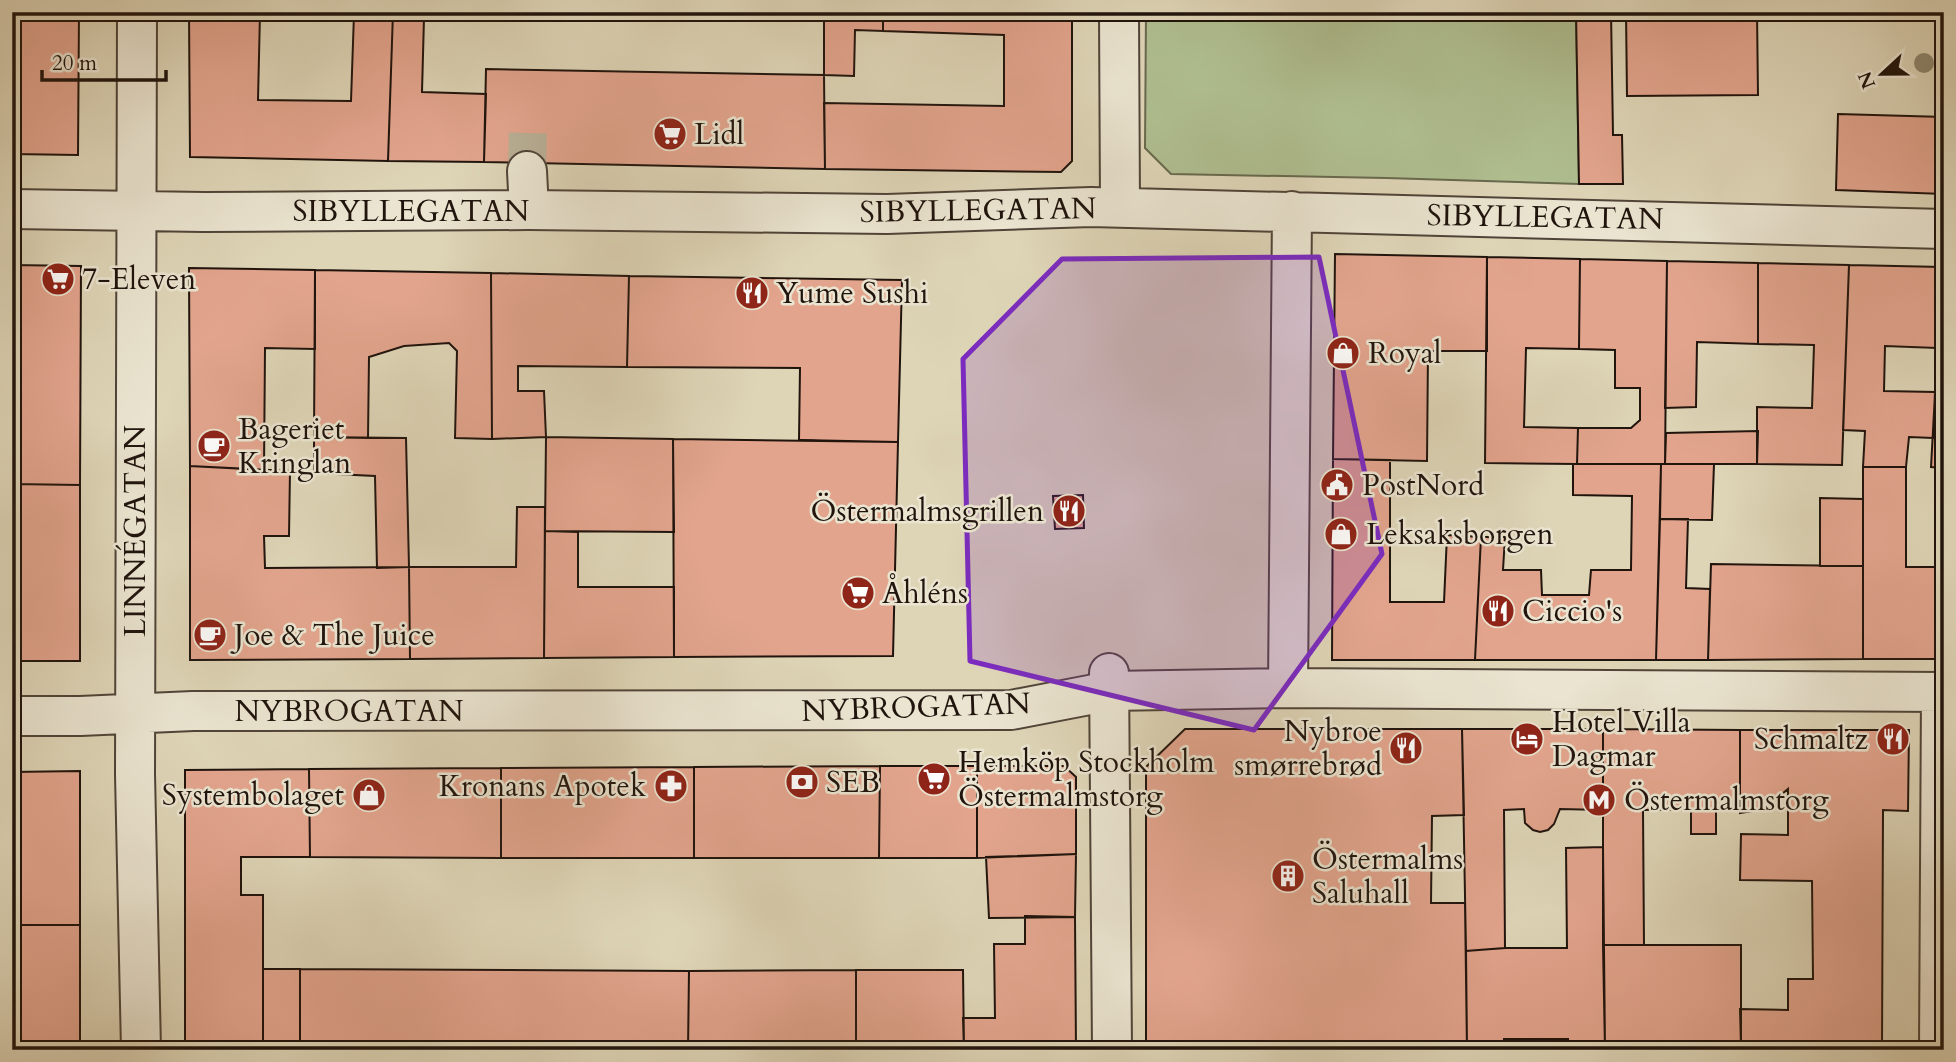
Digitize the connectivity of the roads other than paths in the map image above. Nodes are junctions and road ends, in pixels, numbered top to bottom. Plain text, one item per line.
1 (137, 12) edge
2 (1119, 12) edge
3 (527, 171) tunnel mouth
4 (1120, 207) junction
5 (12, 209) edge
6 (136, 210) junction
7 (529, 210) junction
8 (1292, 211) junction
9 (1944, 229) edge
10 (1110, 682) junction
11 (1288, 688) junction
12 (1942, 692) edge
13 (135, 713) junction
14 (12, 716) edge
15 (141, 1050) edge
16 (1112, 1050) edge
17 (1939, 1050) edge

1 - 6 street, LINNÉGATAN
2 - 4 street
3 - 7 street
4 - 7 street, SIBYLLEGATAN
4 - 8 street, SIBYLLEGATAN
5 - 6 street, SIBYLLEGATAN
6 - 7 street, SIBYLLEGATAN
6 - 13 street, LINNÉGATAN
8 - 9 street, SIBYLLEGATAN
8 - 11 street
10 - 11 street, NYBROGATAN
10 - 13 street, NYBROGATAN
10 - 16 street
11 - 12 street, NYBROGATAN
12 - 17 street
13 - 14 street, NYBROGATAN
13 - 15 street, LINNÉGATAN

